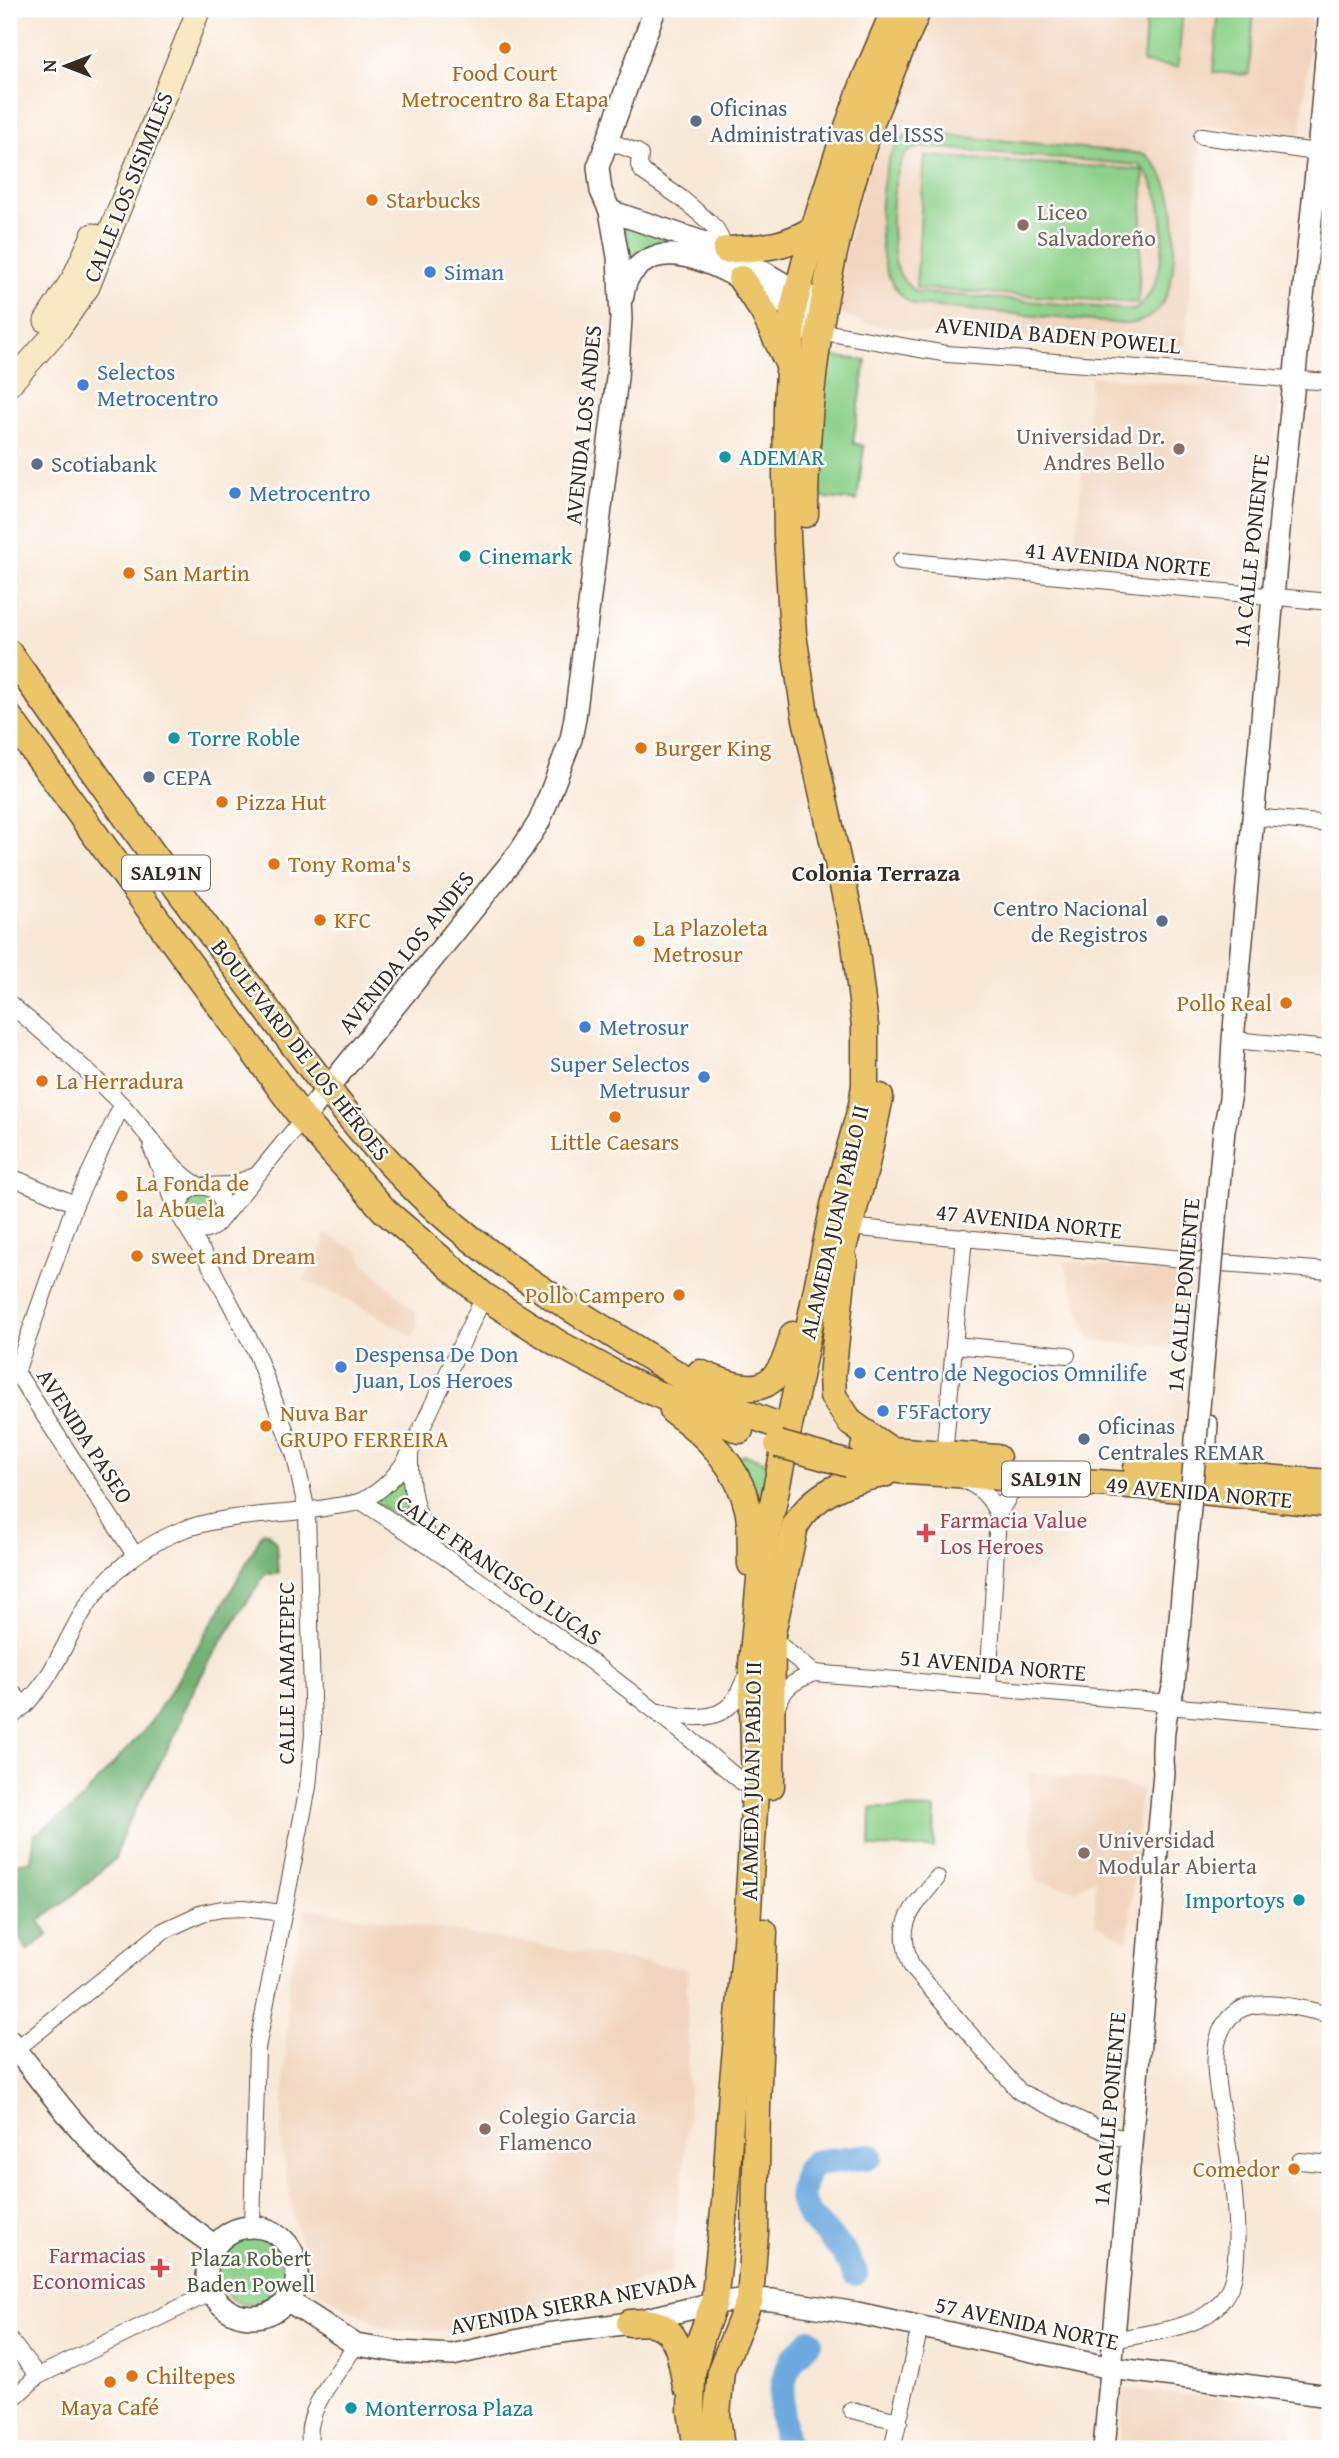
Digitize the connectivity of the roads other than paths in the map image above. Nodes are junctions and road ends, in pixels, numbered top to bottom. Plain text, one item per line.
1 (186, 9) edge
2 (199, 9) edge
3 (655, 9) edge
4 (895, 9) edge
5 (918, 9) edge
6 (1330, 9) edge
7 (1202, 136) dead end
8 (606, 140) junction
9 (1324, 154) edge
10 (610, 211) junction
11 (814, 229) junction
12 (726, 250) junction
13 (741, 279) junction
14 (810, 311) junction
15 (621, 319) junction
16 (789, 355) junction
17 (9, 365) edge
18 (1296, 380) junction
19 (1330, 382) edge
20 (9, 385) edge
21 (901, 561) dead end
22 (1272, 597) junction
23 (1330, 602) edge
24 (9, 653) edge
25 (9, 717) edge
26 (1254, 817) junction
27 (1330, 824) edge
28 (114, 859) junction
29 (199, 919) junction
30 (9, 1003) edge
31 (1233, 1040) junction
32 (1330, 1049) edge
33 (328, 1090) junction
34 (1230, 1099) junction
35 (122, 1105) junction
36 (303, 1119) junction
37 (143, 1127) junction
38 (260, 1173) junction
39 (9, 1176) edge
40 (202, 1186) junction
41 (75, 1204) junction
42 (834, 1205) junction
43 (181, 1215) junction
44 (220, 1221) junction
45 (964, 1237) junction
46 (846, 1239) junction
47 (208, 1261) junction
48 (1212, 1262) junction
49 (1330, 1271) edge
50 (484, 1296) junction
51 (954, 1345) junction
52 (638, 1349) junction
53 (1067, 1355) dead end
54 (13, 1374) edge
55 (634, 1384) junction
56 (709, 1405) junction
57 (780, 1436) joint
58 (1196, 1451) junction
59 (410, 1453) junction
60 (900, 1461) junction
61 (940, 1464) junction
62 (1038, 1478) junction
63 (1160, 1478) junction
64 (1330, 1483) edge
65 (1244, 1486) junction
66 (362, 1501) junction
67 (1330, 1504) edge
68 (1190, 1507) junction
69 (307, 1512) junction
70 (998, 1515) junction
71 (433, 1548) junction
72 (135, 1555) junction
73 (771, 1638) junction
74 (752, 1664) junction
75 (814, 1673) junction
76 (988, 1687) junction
77 (9, 1689) edge
78 (1174, 1698) junction
79 (25, 1706) junction
80 (655, 1711) junction
81 (9, 1719) edge
82 (1330, 1720) edge
83 (772, 1722) junction
84 (755, 1793) junction
85 (937, 1878) dead end
86 (282, 1913) junction
87 (1330, 2015) edge
88 (11, 2048) edge
89 (1133, 2140) junction
90 (1300, 2161) dead end
91 (1330, 2164) edge
92 (252, 2226) junction
93 (215, 2246) junction
94 (212, 2292) junction
95 (750, 2299) junction
96 (287, 2300) junction
97 (714, 2303) junction
98 (630, 2323) junction
99 (920, 2327) junction
100 (9, 2339) edge
101 (1114, 2340) junction
102 (356, 2345) junction
103 (1111, 2368) junction
104 (38, 2376) junction
105 (1330, 2396) edge
106 (9, 2402) edge
107 (851, 2410) dead end
108 (691, 2411) junction
109 (899, 2421) junction
110 (310, 2449) edge
111 (697, 2449) edge
112 (721, 2449) edge
113 (892, 2449) edge
114 (1104, 2449) edge

1 - 17 main road, CALLE LOS SISIMILES
2 - 20 main road, CALLE LOS SISIMILES
3 - 8 street, AVENIDA LOS ANDES
4 - 11 main road, ALAMEDA JUAN PABLO II
5 - 14 main road, ALAMEDA JUAN PABLO II
6 - 9 street, 1A CALLE PONIENTE
7 - 9 street
8 - 10 street, AVENIDA LOS ANDES
8 - 12 street
9 - 18 street, 1A CALLE PONIENTE
10 - 12 street
10 - 15 street, AVENIDA LOS ANDES
11 - 12 main road
11 - 14 main road, ALAMEDA JUAN PABLO II
12 - 14 street
13 - 14 street, AVENIDA BADEN POWELL
13 - 15 street, AVENIDA BADEN POWELL
13 - 16 main road
14 - 16 main road, ALAMEDA JUAN PABLO II
14 - 18 street, AVENIDA BADEN POWELL
14 - 46 main road, ALAMEDA JUAN PABLO II
15 - 33 street, AVENIDA LOS ANDES
16 - 42 main road, ALAMEDA JUAN PABLO II
18 - 19 street, AVENIDA BADEN POWELL
18 - 22 street, 1A CALLE PONIENTE
21 - 22 street, 41 AVENIDA NORTE
22 - 23 street, 41 AVENIDA NORTE
22 - 26 street, 1A CALLE PONIENTE
24 - 29 main road, BOULEVARD DE LOS HÉROES / SAL91N
25 - 28 main road, BOULEVARD DE LOS HÉROES / SAL91N
26 - 27 street
26 - 31 street, 1A CALLE PONIENTE
28 - 29 main road
28 - 36 main road, BOULEVARD DE LOS HÉROES / SAL91N
29 - 33 main road, BOULEVARD DE LOS HÉROES / SAL91N
30 - 35 street
31 - 32 street
31 - 34 street, 1A CALLE PONIENTE
33 - 36 street, AVENIDA LOS ANDES
33 - 52 main road, BOULEVARD DE LOS HÉROES / SAL91N
34 - 48 street, 1A CALLE PONIENTE
34 - 78 street, 1A CALLE PONIENTE, bridge
35 - 37 street
35 - 41 street, AVENIDA PASEO
36 - 38 street, AVENIDA LOS ANDES
36 - 50 main road, BOULEVARD DE LOS HÉROES / SAL91N
37 - 40 street
37 - 43 street
38 - 40 street
38 - 44 street, AVENIDA LOS ANDES
39 - 41 street
40 - 43 street
40 - 44 street
41 - 54 street, AVENIDA PASEO
42 - 52 main road
42 - 74 main road, ALAMEDA JUAN PABLO II
43 - 44 street
43 - 47 street, CALLE LAMATEPEC
44 - 47 street
45 - 46 street, 47 AVENIDA NORTE
45 - 48 street, 47 AVENIDA NORTE
45 - 51 street
46 - 60 main road
46 - 73 main road, ALAMEDA JUAN PABLO II
47 - 69 street, CALLE LAMATEPEC
48 - 49 street, 47 AVENIDA NORTE
48 - 58 street, 1A CALLE PONIENTE
50 - 55 main road, BOULEVARD DE LOS HÉROES / SAL91N
50 - 59 street
51 - 53 street
51 - 61 street
52 - 56 main road, BOULEVARD DE LOS HÉROES / SAL91N
54 - 72 street, AVENIDA PASEO
55 - 56 main road, BOULEVARD DE LOS HÉROES / SAL91N
55 - 74 main road
56 - 57 main road, BOULEVARD DE LOS HÉROES / SAL91N
57 - 60 main road, 49 AVENIDA NORTE / SAL91N
58 - 63 street
58 - 65 street
59 - 66 street
59 - 71 street
60 - 61 main road, 49 AVENIDA NORTE / SAL91N
60 - 73 main road
61 - 62 main road, 49 AVENIDA NORTE / SAL91N
61 - 63 main road, 49 AVENIDA NORTE / SAL91N
61 - 70 street
62 - 63 main road, 49 AVENIDA NORTE / SAL91N
62 - 70 street
63 - 65 main road, 49 AVENIDA NORTE / SAL91N
63 - 68 street
64 - 65 main road, 49 AVENIDA NORTE / SAL91N
65 - 67 main road, 49 AVENIDA NORTE / SAL91N
65 - 68 street
66 - 69 street, CALLE FRANCISCO LUCAS
66 - 71 street, CALLE FRANCISCO LUCAS
68 - 78 street, 1A CALLE PONIENTE
69 - 72 street, CALLE FRANCISCO LUCAS
69 - 86 street, CALLE LAMATEPEC
70 - 76 street
71 - 80 street, CALLE FRANCISCO LUCAS
72 - 79 street, CALLE FRANCISCO LUCAS
73 - 75 street
73 - 83 main road, ALAMEDA JUAN PABLO II
74 - 80 street, CALLE FRANCISCO LUCAS
74 - 84 main road, ALAMEDA JUAN PABLO II
75 - 76 street, 51 AVENIDA NORTE
75 - 83 street
76 - 78 street, 51 AVENIDA NORTE
77 - 79 street
78 - 82 street, 51 AVENIDA NORTE
78 - 89 street, 1A CALLE PONIENTE
79 - 81 street, CALLE FRANCISCO LUCAS
80 - 84 street, CALLE FRANCISCO LUCAS
83 - 95 main road, ALAMEDA JUAN PABLO II
84 - 97 main road, ALAMEDA JUAN PABLO II
85 - 89 street
86 - 88 street
86 - 92 street, CALLE LAMATEPEC
87 - 101 street
88 - 93 street
89 - 101 street, 1A CALLE PONIENTE
90 - 91 street
92 - 93 street
92 - 96 street
93 - 94 street
94 - 96 street
94 - 104 street
95 - 97 street, 57 AVENIDA NORTE
95 - 99 street, 57 AVENIDA NORTE
95 - 112 main road, ALAMEDA JUAN PABLO II
96 - 102 street, AVENIDA SIERRA NEVADA
97 - 98 street, AVENIDA SIERRA NEVADA
97 - 108 main road, ALAMEDA JUAN PABLO II
98 - 102 street, AVENIDA SIERRA NEVADA
98 - 108 main road
99 - 103 street, 57 AVENIDA NORTE
99 - 109 street
100 - 104 street
101 - 103 street, 1A CALLE PONIENTE
102 - 110 street
103 - 105 street, 57 AVENIDA NORTE
103 - 114 street, 1A CALLE PONIENTE
104 - 106 street
107 - 109 street
108 - 111 main road, ALAMEDA JUAN PABLO II
109 - 113 street

